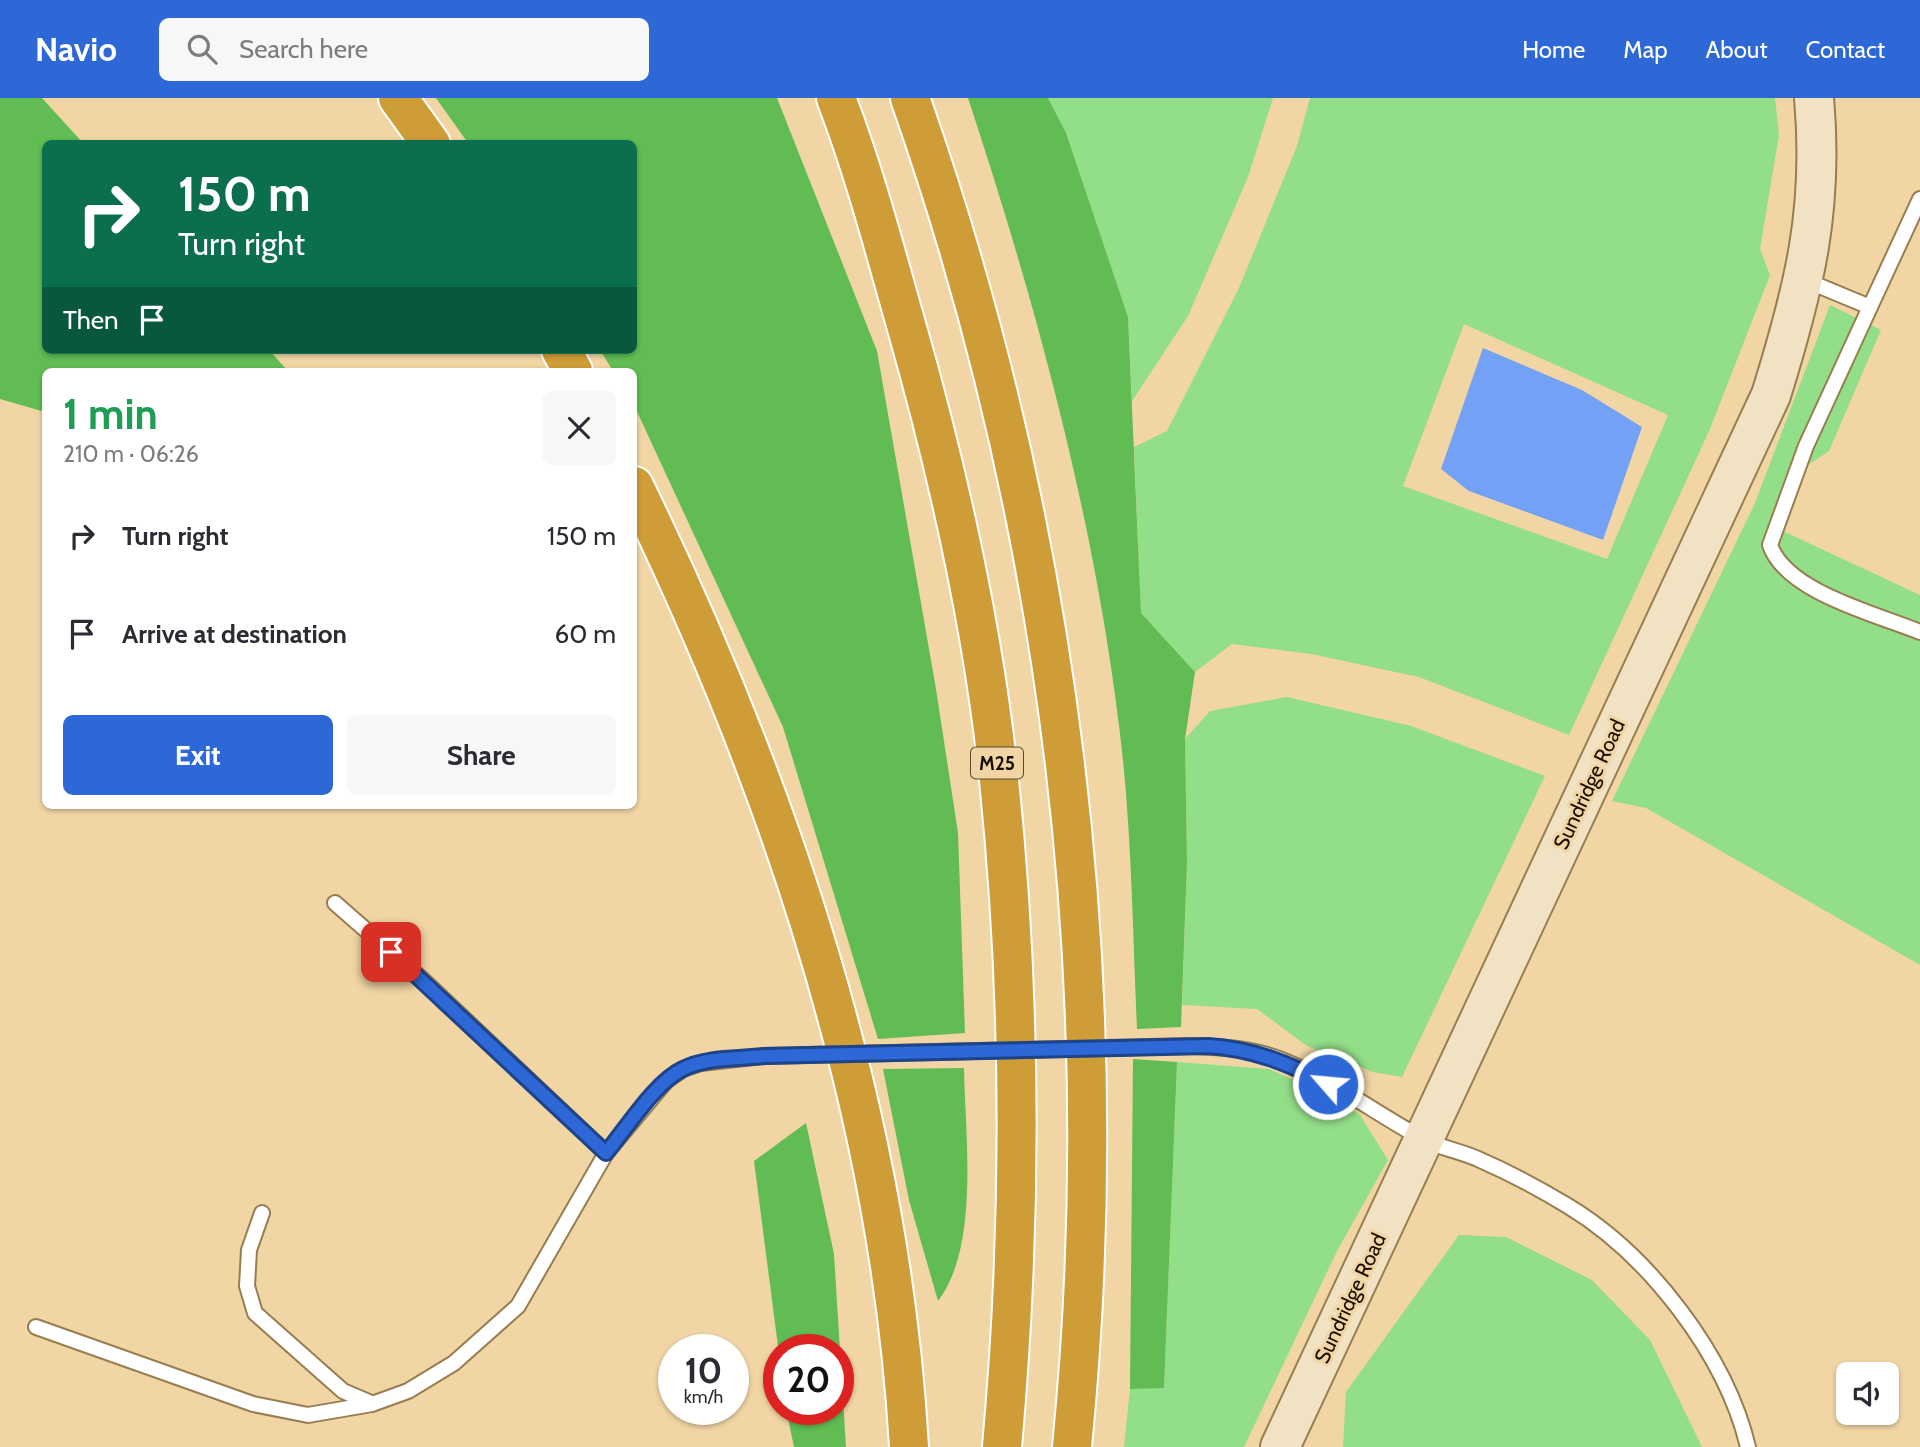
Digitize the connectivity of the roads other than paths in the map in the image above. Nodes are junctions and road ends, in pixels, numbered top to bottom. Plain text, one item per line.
1 (398, 98) edge
2 (836, 98) edge
3 (910, 98) edge
4 (1814, 98) edge
5 (428, 140) edge
6 (1920, 199) edge
7 (1804, 279) junction
8 (1870, 307) junction
9 (637, 493) edge
10 (1920, 632) edge
11 (335, 903) dead end
12 (1425, 1140) junction
13 (606, 1153) junction
14 (262, 1213) dead end
15 (36, 1327) dead end
16 (372, 1404) junction
17 (909, 1447) edge
18 (1003, 1447) edge
19 (1072, 1447) edge
20 (1280, 1447) edge
21 (1748, 1447) edge

1 - 5 highway
2 - 18 highway, M25
3 - 19 highway
4 - 7 main road, Sundridge Road
6 - 8 lane
7 - 8 lane
7 - 12 main road, Sundridge Road
8 - 10 lane
9 - 17 highway
11 - 13 lane
12 - 13 lane, bridge
12 - 20 main road, Sundridge Road
12 - 21 lane
13 - 16 lane
14 - 16 lane
15 - 16 lane

